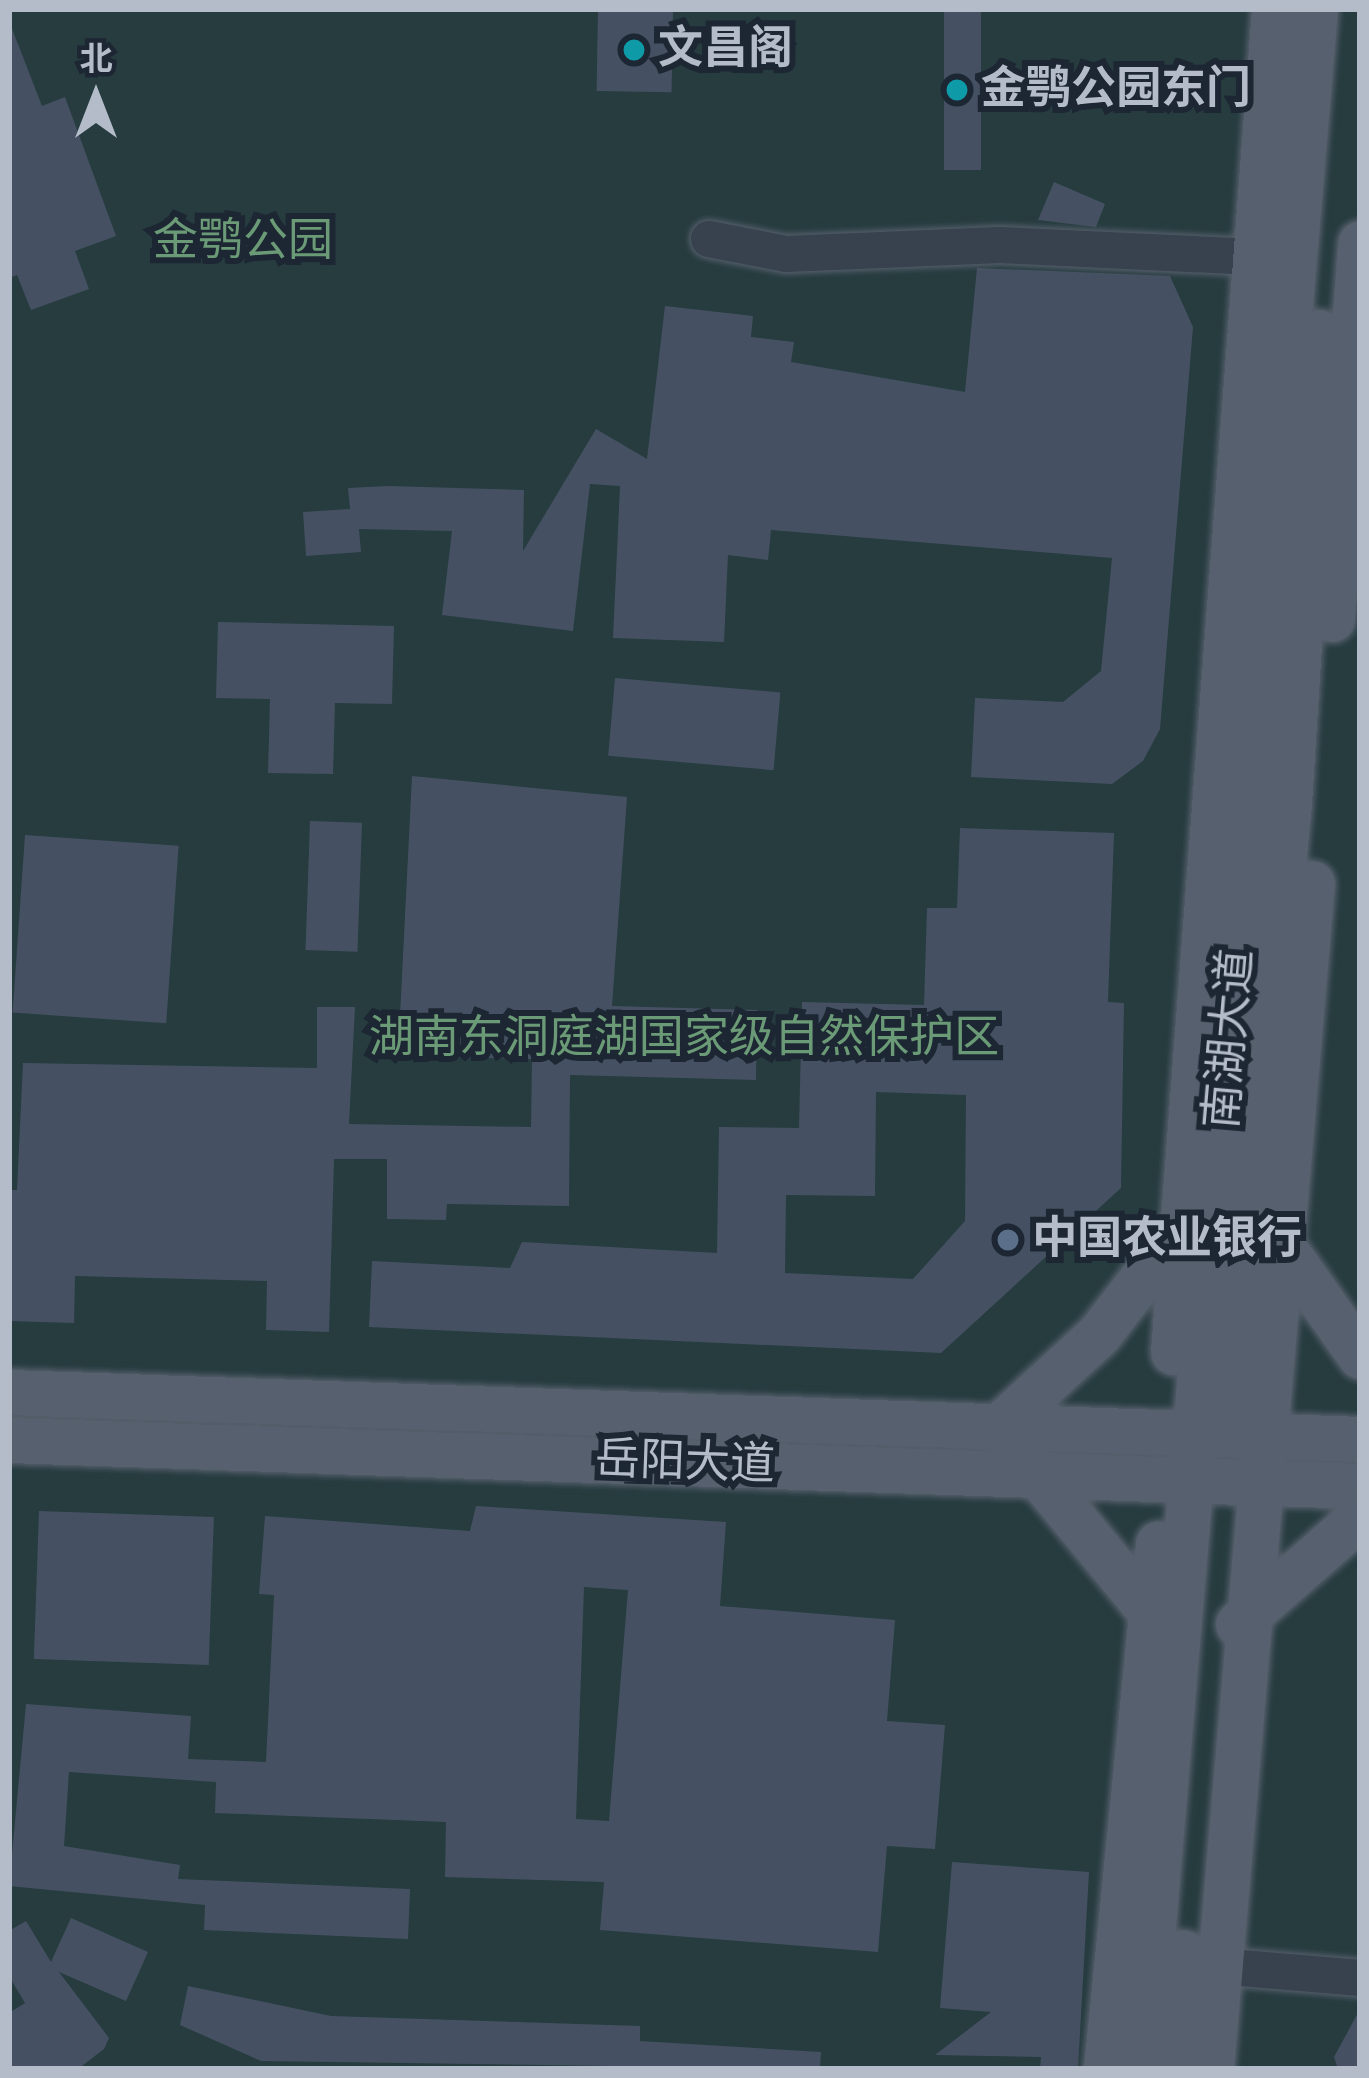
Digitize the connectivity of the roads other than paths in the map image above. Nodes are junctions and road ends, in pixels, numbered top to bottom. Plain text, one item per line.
1 (1274, 9) edge
2 (1315, 9) edge
3 (1339, 9) edge
4 (709, 239) dead end
5 (1360, 243) edge
6 (1256, 257) junction
7 (1234, 1185) junction
8 (1182, 1226) junction
9 (1284, 1250) junction
10 (1360, 1356) edge
11 (9, 1392) edge
12 (998, 1427) junction
13 (1215, 1432) junction
14 (1360, 1439) edge
15 (9, 1440) edge
16 (1037, 1474) junction
17 (1211, 1479) junction
18 (1360, 1486) edge
19 (1360, 1517) edge
20 (1152, 1614) junction
21 (1247, 1616) junction
22 (1193, 1653) junction
23 (1217, 1966) junction
24 (1360, 1978) edge
25 (1106, 2069) edge
26 (1142, 2069) edge
27 (1174, 2069) edge
28 (1210, 2069) edge

1 - 6 main road
2 - 7 main road, 南湖大道
3 - 7 main road, 南湖大道
4 - 6 street
5 - 9 main road
6 - 8 main road
7 - 8 main road
7 - 9 main road
7 - 13 main road, 南湖大道
8 - 12 main road
8 - 13 main road
9 - 10 main road
9 - 13 main road
11 - 12 main road, 岳阳大道
12 - 13 main road, 岳阳大道
12 - 16 main road
13 - 14 main road, 岳阳大道
13 - 17 main road, 南湖大道
13 - 17 main road
15 - 16 main road, 岳阳大道
16 - 17 main road, 岳阳大道
16 - 20 main road
17 - 18 main road, 岳阳大道
17 - 20 main road
17 - 21 main road
17 - 22 main road, 南湖大道
19 - 21 main road
20 - 22 main road
20 - 25 main road
21 - 22 main road
21 - 23 main road
22 - 26 main road, 南湖大道
22 - 27 main road, 南湖大道
23 - 24 street
23 - 28 main road

